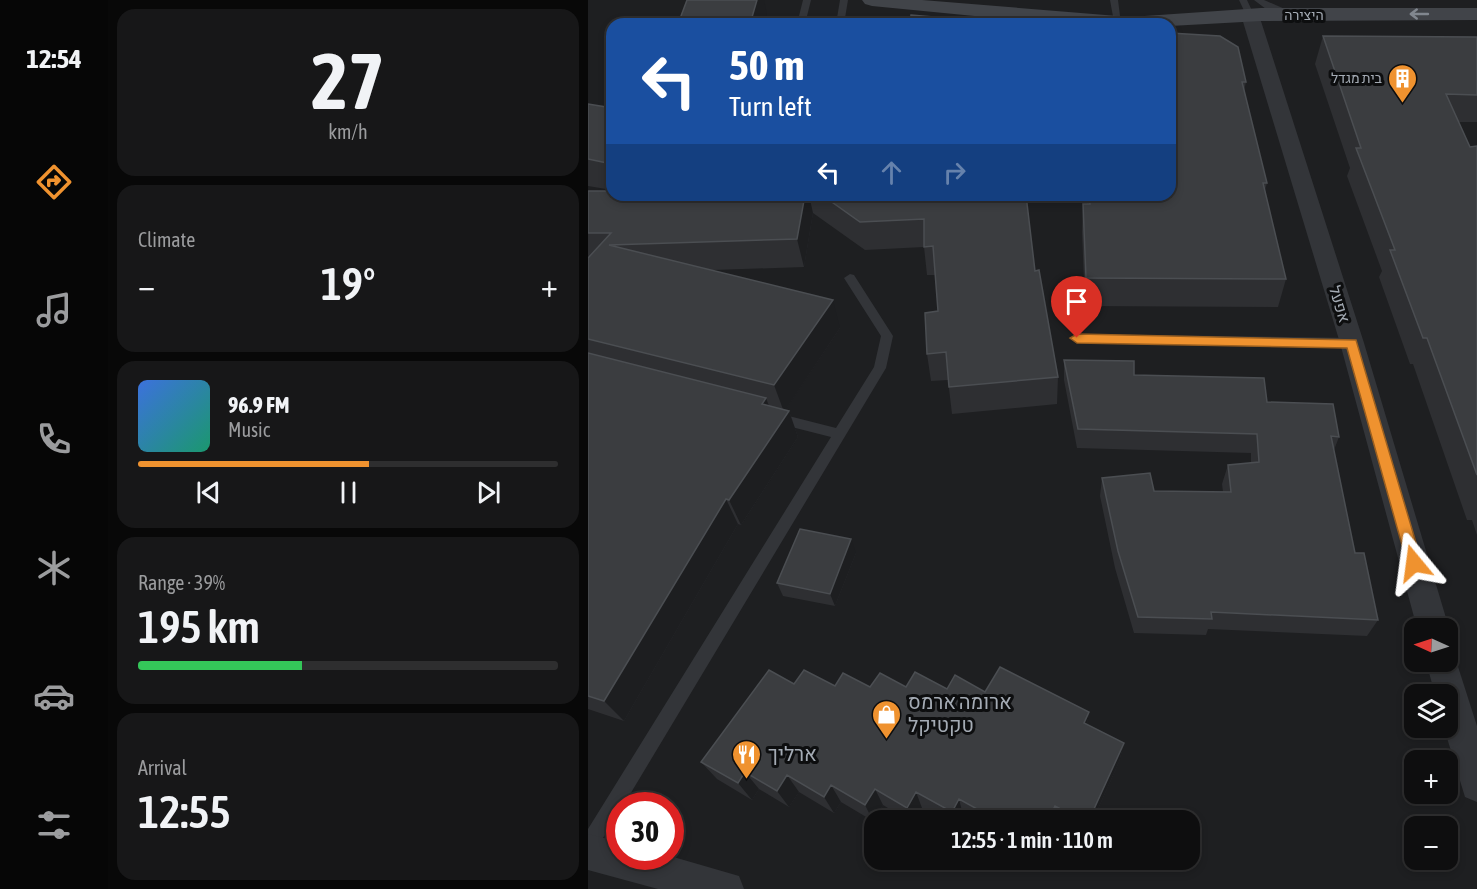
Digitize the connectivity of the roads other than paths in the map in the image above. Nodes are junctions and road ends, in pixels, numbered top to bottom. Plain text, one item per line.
1 (807, 0) edge
2 (844, 0) edge
3 (872, 0) edge
4 (1114, 0) edge
5 (1252, 12) edge
6 (1477, 14) edge
7 (802, 18) edge
8 (841, 18) edge
9 (1064, 18) edge
10 (1126, 18) edge
11 (1170, 18) edge
12 (1176, 30) edge
13 (1477, 33) edge
14 (849, 278) dead end
15 (1077, 338) dead end
16 (1352, 343) junction
17 (759, 414) edge
18 (839, 435) junction
19 (1430, 618) edge
20 (1445, 672) edge
21 (1477, 785) edge
22 (588, 846) edge
23 (588, 852) edge
24 (726, 889) edge

1 - 7 lane
2 - 8 lane
3 - 9 street, היצירה
4 - 10 lane
6 -> 5 street, היצירה
5 - 11 street, היצירה
5 - 12 street, היצירה
5 - 13 street, היצירה
5 - 16 street, אפעל
14 - 18 lane
15 - 16 lane
16 - 19 street, אפעל
17 - 18 lane
18 - 22 lane
20 - 21 street
23 - 24 street

